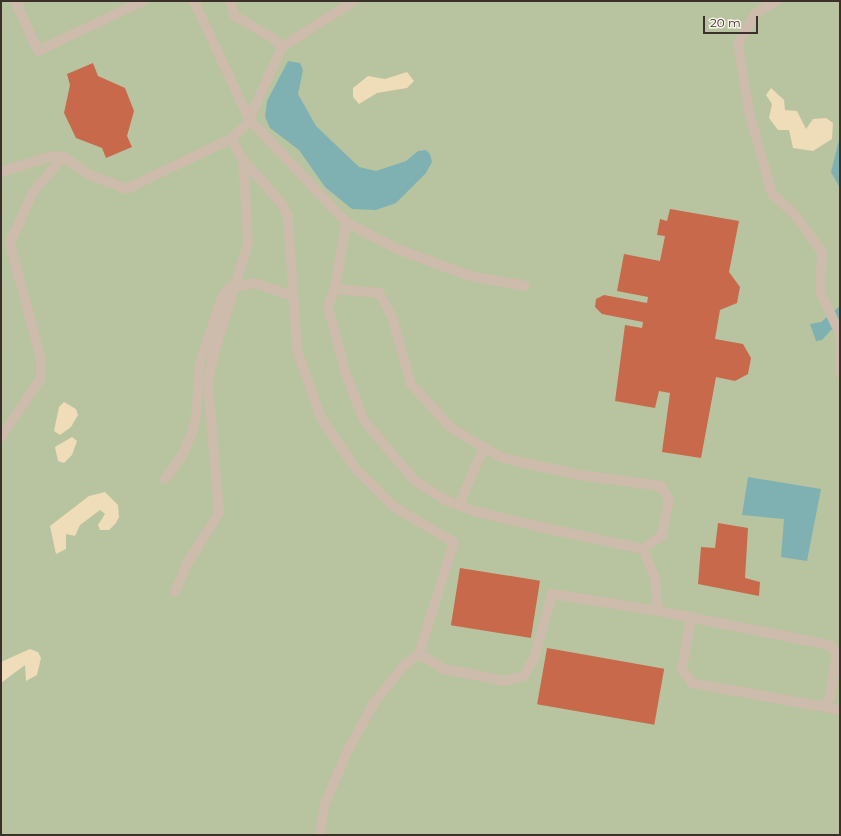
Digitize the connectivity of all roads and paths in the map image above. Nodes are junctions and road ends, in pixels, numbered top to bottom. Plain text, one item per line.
1 (20, 1) edge
2 (144, 1) edge
3 (194, 1) edge
4 (230, 1) edge
5 (776, 1) edge
6 (350, 3) edge
7 (130, 4) edge
8 (282, 47) junction
9 (249, 119) junction
10 (231, 139) junction
11 (63, 157) junction
12 (243, 160) junction
13 (1, 172) edge
14 (346, 222) junction
15 (235, 285) junction
16 (525, 286) dead end
17 (335, 289) junction
18 (292, 296) junction
19 (840, 334) edge
20 (840, 373) edge
21 (1, 437) edge
22 (484, 447) junction
23 (165, 479) dead end
24 (460, 505) junction
25 (643, 549) junction
26 (175, 592) dead end
27 (658, 611) junction
28 (691, 618) junction
29 (419, 654) junction
30 (824, 706) junction
31 (840, 711) edge
32 (320, 835) edge

1 - 7 lane
2 - 7 lane
3 - 9 lane
4 - 8 lane
5 - 19 lane
6 - 8 lane
8 - 9 lane
9 - 10 lane
9 - 14 lane
10 - 11 lane
10 - 12 lane
11 - 13 lane
11 - 21 lane
12 - 15 lane
12 - 18 lane
14 - 16 lane
14 - 17 lane
15 - 18 lane
15 - 23 lane
15 - 26 lane
17 - 22 lane
17 - 24 lane
18 - 29 lane
19 - 20 lane
22 - 24 lane
22 - 25 lane
24 - 25 lane
25 - 27 lane
27 - 28 lane
27 - 29 lane
28 - 30 lane
28 - 30 lane
29 - 32 lane
30 - 31 lane

